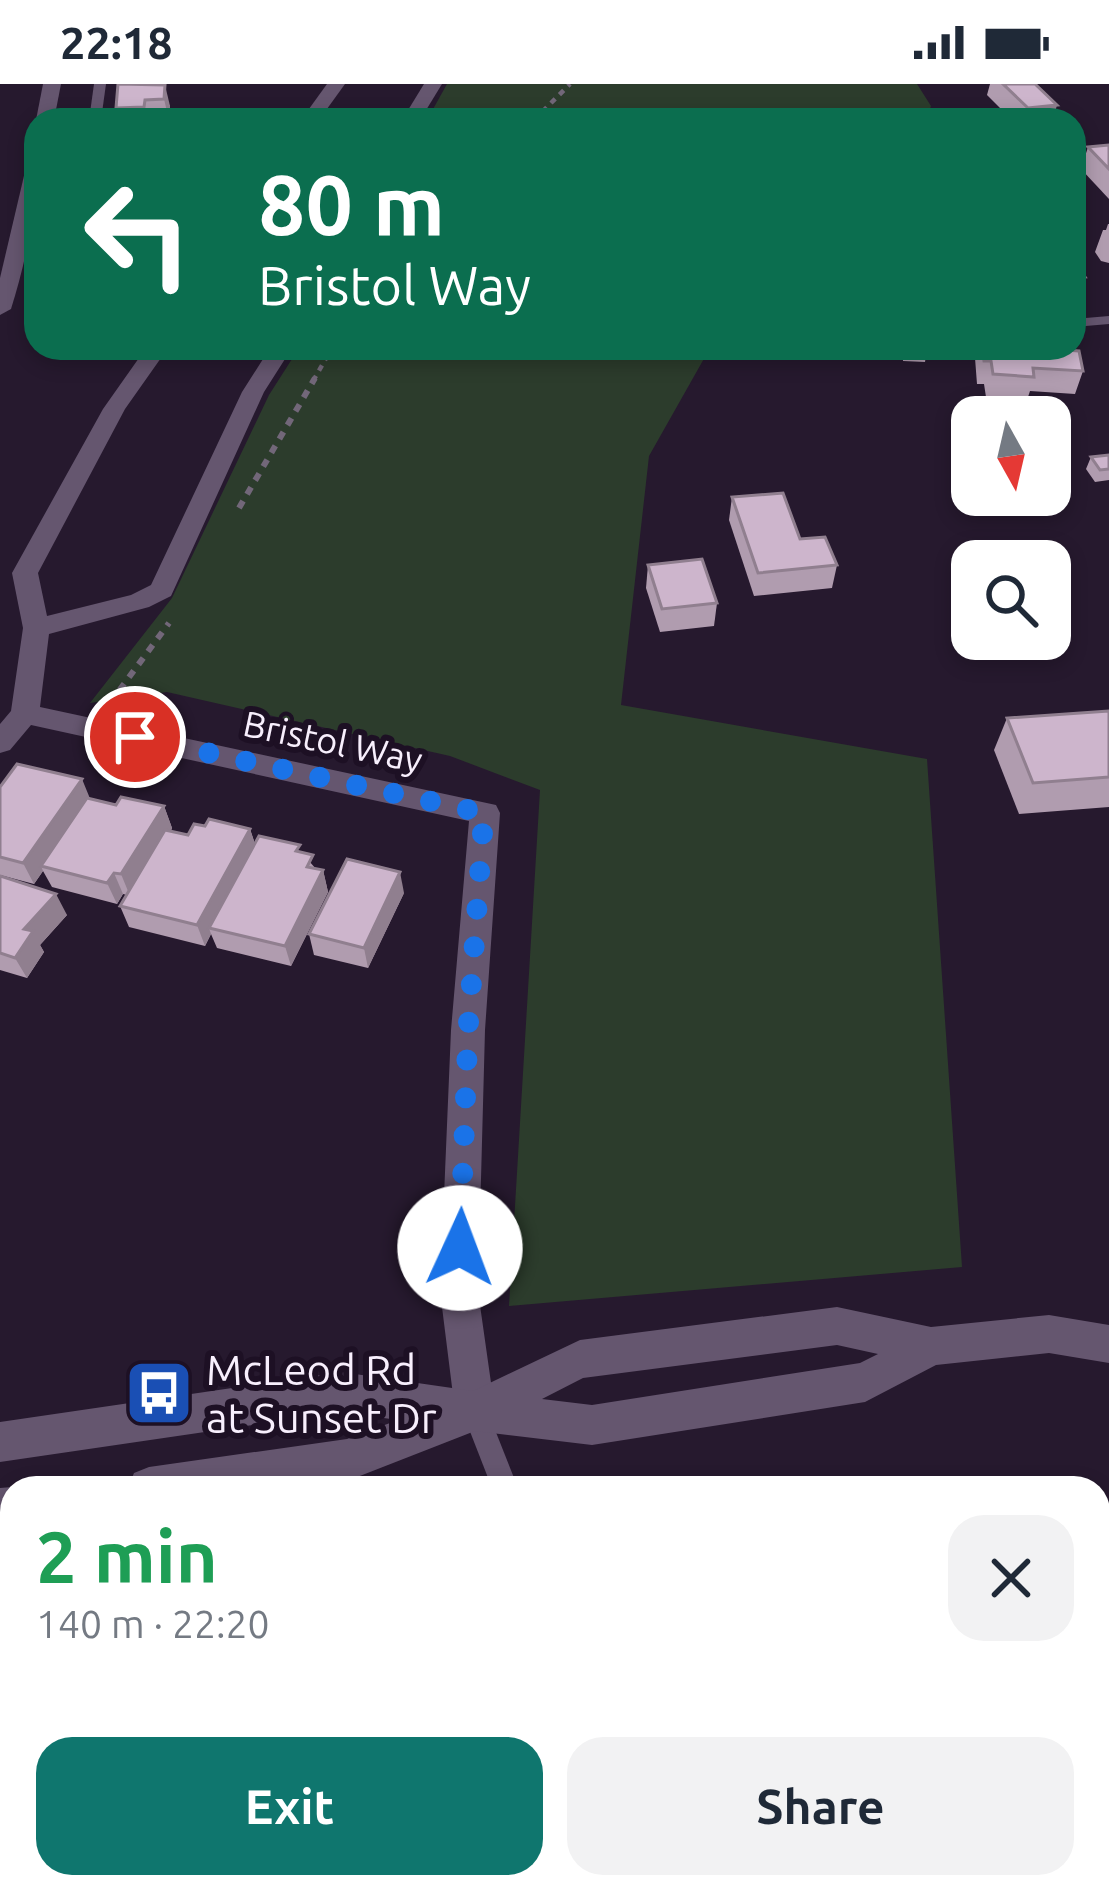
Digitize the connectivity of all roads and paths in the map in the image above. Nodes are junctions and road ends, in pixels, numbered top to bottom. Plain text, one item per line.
1 (570, 84) edge
2 (546, 108) edge
3 (24, 220) edge
4 (0, 308) edge
5 (149, 360) edge
6 (273, 360) edge
7 (36, 628) junction
8 (25, 713) junction
9 (0, 743) edge
10 (1109, 1344) edge
11 (931, 1346) junction
12 (475, 1411) junction
13 (0, 1442) edge
14 (234, 1476) edge
15 (500, 1476) edge

1 - 2 path
3 - 4 street
5 - 7 street
6 - 7 street
7 - 8 street
8 - 9 street
8 - 12 street, Bristol Way
10 - 11 street
11 - 12 street
11 - 12 street
12 - 13 street
12 - 14 street
12 - 15 lane

